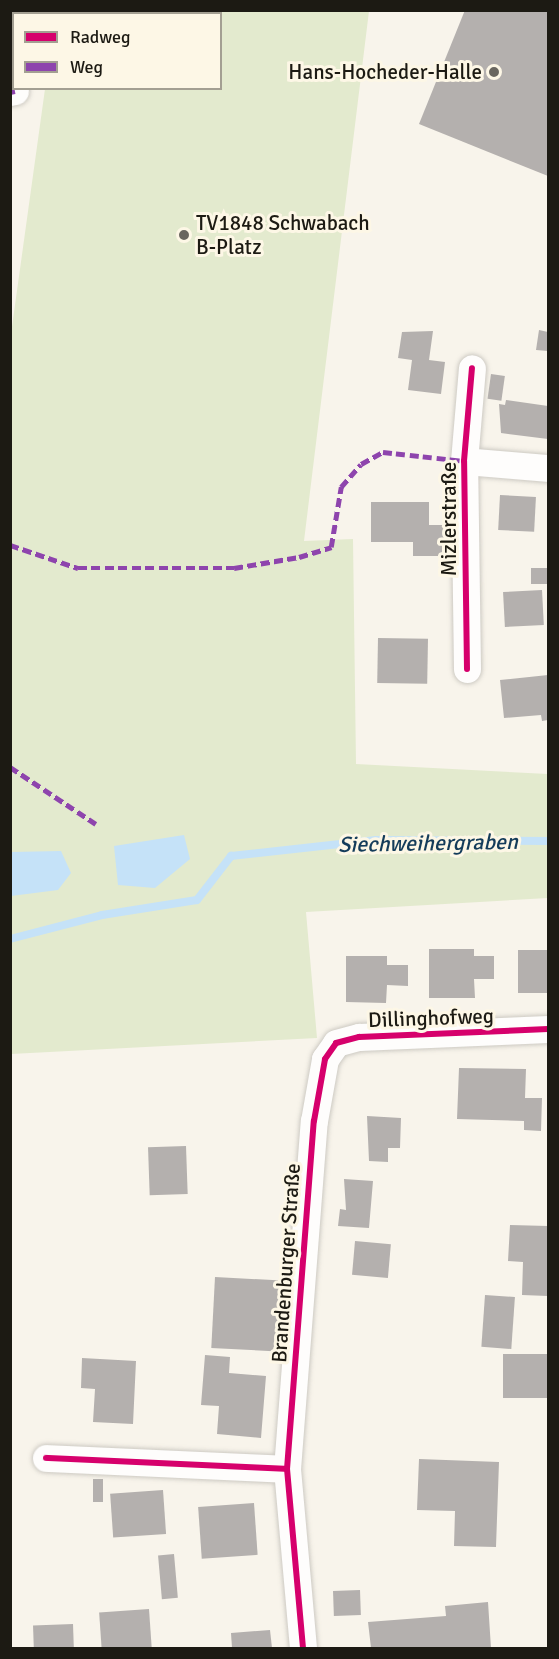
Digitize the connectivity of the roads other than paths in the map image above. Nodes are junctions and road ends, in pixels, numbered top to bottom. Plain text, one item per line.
1 (472, 368) dead end
2 (464, 460) junction
3 (549, 468) edge
4 (467, 669) dead end
5 (549, 1029) edge
6 (325, 1059) joint
7 (46, 1458) dead end
8 (287, 1469) junction
9 (303, 1648) edge

1 - 2 street, Mizlerstraße
2 - 3 street, Mizlerstraße
2 - 4 street, Mizlerstraße
5 - 6 street, Dillinghofweg
6 - 8 street, Brandenburger Straße
7 - 8 street
8 - 9 street, Brandenburger Straße

